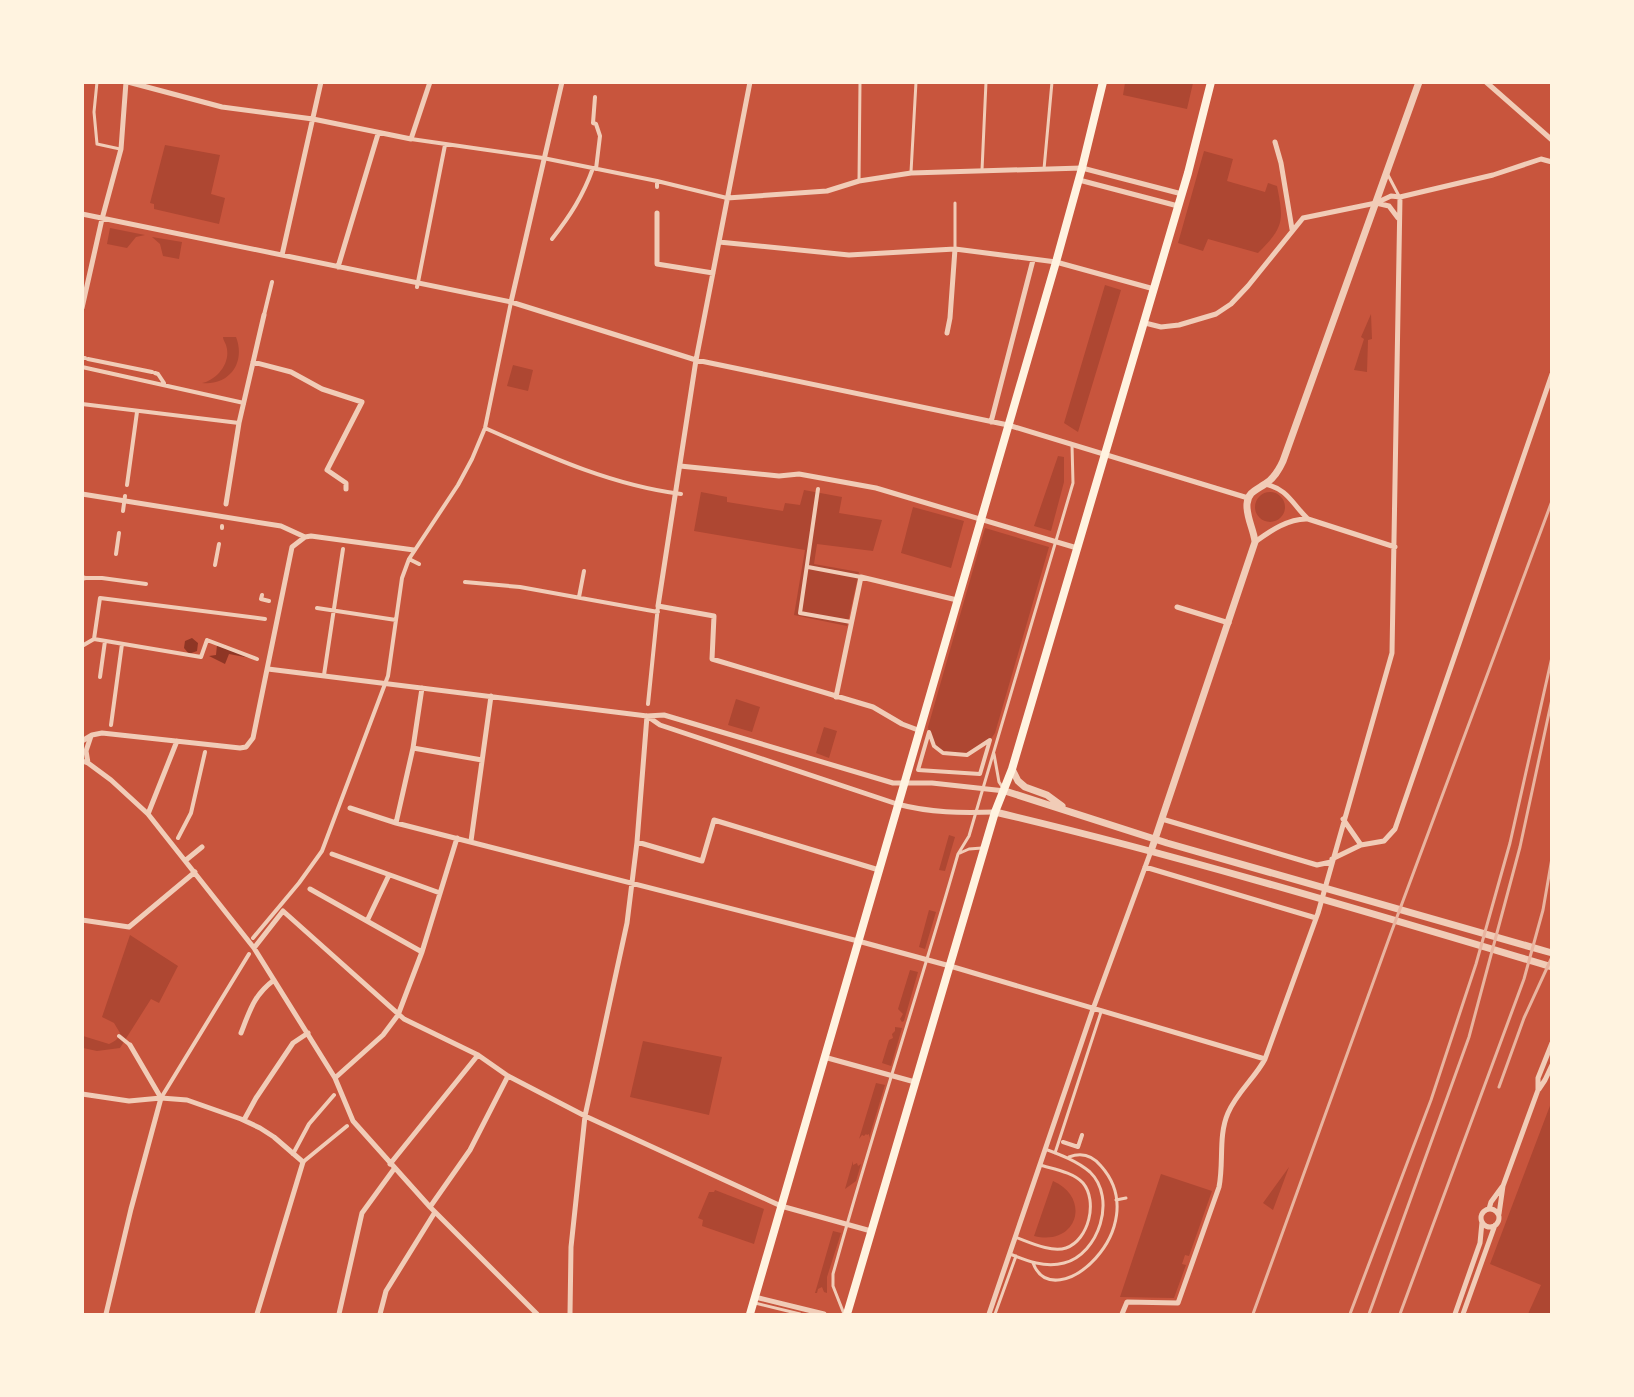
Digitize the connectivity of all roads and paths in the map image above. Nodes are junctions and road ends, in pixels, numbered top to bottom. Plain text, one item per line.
1 (97, 82) edge
2 (127, 82) edge
3 (321, 82) edge
4 (430, 82) edge
5 (562, 82) edge
6 (750, 82) edge
7 (860, 82) edge
8 (915, 82) edge
9 (986, 82) edge
10 (1052, 82) edge
11 (1102, 82) edge
12 (1211, 82) edge
13 (1419, 82) edge
14 (1486, 82) edge
15 (595, 97) dead end
16 (313, 119) junction
17 (378, 134) junction
18 (411, 139) junction
19 (1551, 140) edge
20 (1275, 142) dead end
21 (445, 144) junction
22 (121, 149) junction
23 (543, 158) junction
24 (1551, 162) edge
25 (594, 168) junction
26 (1082, 168) junction
27 (1044, 169) junction
28 (982, 170) junction
29 (911, 173) junction
30 (1386, 174) junction
31 (1079, 180) junction
32 (657, 181) junction
33 (859, 181) junction
34 (657, 187) dead end
35 (1182, 194) junction
36 (1400, 197) junction
37 (727, 198) junction
38 (1376, 202) junction
39 (955, 203) dead end
40 (1178, 206) junction
41 (657, 213) dead end
42 (82, 214) edge
43 (102, 219) junction
44 (1398, 219) junction
45 (1292, 230) junction
46 (552, 239) dead end
47 (719, 242) junction
48 (955, 249) junction
49 (281, 258) junction
50 (1033, 260) junction
51 (1056, 262) junction
52 (338, 267) junction
53 (713, 273) junction
54 (272, 282) dead end
55 (417, 285) junction
56 (1154, 289) junction
57 (511, 302) junction
58 (82, 308) edge
59 (264, 315) joint
60 (1145, 323) junction
61 (947, 333) dead end
62 (85, 358) edge
63 (118, 359) dead end
64 (696, 360) junction
65 (253, 362) junction
66 (82, 367) edge
67 (116, 369) junction
68 (1551, 374) edge
69 (164, 384) junction
70 (243, 403) junction
71 (82, 404) edge
72 (137, 412) junction
73 (991, 422) junction
74 (239, 423) junction
75 (1008, 425) junction
76 (485, 428) junction
77 (1072, 445) junction
78 (1105, 456) junction
79 (680, 466) junction
80 (1265, 484) junction
81 (127, 485) dead end
82 (346, 489) dead end
83 (818, 489) dead end
84 (82, 494) edge
85 (678, 494) junction
86 (125, 498) junction
87 (1248, 498) junction
88 (226, 504) dead end
89 (123, 511) dead end
90 (981, 519) junction
91 (1308, 519) junction
92 (119, 533) dead end
93 (305, 537) junction
94 (1056, 542) junction
95 (1255, 542) junction
96 (219, 544) dead end
97 (1395, 547) junction
98 (1077, 548) junction
99 (342, 549) dead end
100 (414, 550) junction
101 (116, 554) dead end
102 (409, 559) junction
103 (419, 564) dead end
104 (214, 565) dead end
105 (808, 567) junction
106 (584, 571) dead end
107 (861, 577) junction
108 (83, 578) edge
109 (465, 582) dead end
110 (146, 584) dead end
111 (262, 595) dead end
112 (579, 597) junction
113 (957, 600) junction
114 (270, 601) dead end
115 (1177, 607) dead end
116 (317, 608) dead end
117 (658, 609) junction
118 (333, 610) junction
119 (265, 619) dead end
120 (396, 620) junction
121 (851, 622) junction
122 (1229, 623) junction
123 (94, 639) junction
124 (105, 641) junction
125 (122, 644) junction
126 (82, 646) edge
127 (257, 659) dead end
128 (268, 669) junction
129 (324, 675) junction
130 (100, 677) dead end
131 (386, 683) junction
132 (422, 688) junction
133 (491, 696) junction
134 (836, 697) junction
135 (648, 704) dead end
136 (647, 716) junction
137 (111, 724) dead end
138 (918, 730) junction
139 (82, 735) edge
140 (92, 735) junction
141 (82, 741) edge
142 (177, 741) junction
143 (412, 748) junction
144 (205, 752) dead end
145 (994, 753) junction
146 (482, 760) junction
147 (86, 762) edge
148 (1012, 769) junction
149 (980, 774) joint
150 (903, 784) junction
151 (984, 788) junction
152 (1005, 791) junction
153 (897, 804) junction
154 (350, 808) dead end
155 (1069, 810) junction
156 (976, 812) junction
157 (995, 812) junction
158 (148, 814) junction
159 (1162, 819) junction
160 (1343, 819) junction
161 (396, 823) junction
162 (178, 837) dead end
163 (457, 838) junction
164 (1156, 838) junction
165 (471, 841) junction
166 (637, 842) junction
167 (1361, 845) junction
168 (202, 847) dead end
169 (985, 848) junction
170 (1151, 851) junction
171 (332, 854) dead end
172 (958, 854) junction
173 (186, 860) junction
174 (1331, 861) junction
175 (1145, 867) junction
176 (879, 870) junction
177 (195, 872) junction
178 (389, 875) junction
179 (632, 882) junction
180 (310, 889) dead end
181 (440, 892) junction
182 (1316, 918) junction
183 (82, 920) edge
184 (367, 921) junction
185 (253, 938) dead end
186 (858, 941) junction
187 (254, 948) junction
188 (422, 952) junction
189 (1551, 953) edge
190 (249, 954) dead end
191 (928, 960) junction
192 (950, 966) junction
193 (1551, 967) edge
194 (274, 980) junction
195 (1093, 1009) junction
196 (1101, 1011) junction
197 (398, 1015) junction
198 (241, 1033) dead end
199 (308, 1033) junction
200 (119, 1036) dead end
201 (1551, 1042) edge
202 (130, 1045) joint
203 (478, 1055) junction
204 (824, 1057) junction
205 (1265, 1059) junction
206 (1551, 1065) edge
207 (508, 1076) junction
208 (893, 1076) junction
209 (335, 1078) junction
210 (915, 1082) junction
211 (1538, 1090) junction
212 (82, 1094) edge
213 (334, 1095) dead end
214 (161, 1098) junction
215 (585, 1116) junction
216 (244, 1120) junction
217 (347, 1126) dead end
218 (1083, 1135) dead end
219 (1063, 1142) dead end
220 (1045, 1149) junction
221 (1055, 1153) junction
222 (293, 1154) junction
223 (1069, 1157) junction
224 (303, 1162) junction
225 (1040, 1165) junction
226 (392, 1167) junction
227 (1503, 1186) junction
228 (1126, 1198) dead end
229 (1116, 1200) junction
230 (781, 1206) junction
231 (1489, 1209) junction
232 (433, 1210) junction
233 (1498, 1214) junction
234 (1482, 1222) junction
235 (847, 1224) junction
236 (1495, 1225) junction
237 (871, 1231) junction
238 (1015, 1237) junction
239 (1013, 1255) junction
240 (1033, 1263) junction
241 (754, 1300) junction
242 (106, 1314) edge
243 (257, 1314) edge
244 (339, 1314) edge
245 (380, 1314) edge
246 (537, 1314) edge
247 (570, 1314) edge
248 (750, 1314) edge
249 (800, 1314) edge
250 (824, 1314) edge
251 (845, 1314) edge
252 (989, 1314) edge
253 (995, 1314) edge
254 (1122, 1314) edge
255 (1455, 1314) edge
256 (1463, 1314) edge

1 - 22 lane
2 - 16 street
2 - 22 street
3 - 16 street
4 - 18 street
5 - 23 street
6 - 37 street
7 - 33 lane
8 - 29 lane
9 - 28 lane
10 - 27 lane
11 - 26 main road
12 - 35 main road
13 - 30 street
14 - 19 street
15 - 25 street
16 - 17 street
16 - 49 street
17 - 18 street
17 - 52 street
18 - 21 street
20 - 45 street
21 - 23 street
21 - 55 street
22 - 43 street
23 - 25 street
23 - 57 street
24 - 36 street
25 - 32 street
25 - 46 street
26 - 27 street
26 - 31 main road
26 - 35 street
27 - 28 street
28 - 29 street
29 - 33 street
30 - 36 lane
30 - 38 street
31 - 40 street
31 - 51 main road
32 - 34 street
32 - 37 street
33 - 37 street
35 - 40 main road
36 - 38 street
36 - 44 street
37 - 47 street
38 - 44 street
38 - 45 street
38 - 80 street
39 - 48 lane
40 - 56 main road
41 - 53 street
42 - 43 street
43 - 49 street
43 - 58 street
44 - 97 street
45 - 60 street
47 - 48 street
47 - 53 street
48 - 50 street
48 - 61 street
49 - 52 street
50 - 51 street
50 - 73 street
51 - 56 street
51 - 75 main road
52 - 55 street
53 - 64 street
54 - 59 street
55 - 57 street
56 - 60 main road
57 - 64 street
57 - 76 street
59 - 65 street
60 - 78 main road
62 - 67 street
63 - 67 street
64 - 73 street
64 - 79 street
65 - 70 street
65 - 82 street
66 - 67 street
67 - 69 street
67 - 69 street
68 - 167 street
69 - 70 street
70 - 74 street
71 - 72 street
72 - 74 street
72 - 81 street
73 - 75 street
74 - 88 street
75 - 77 street
75 - 90 main road
76 - 85 street
76 - 100 street
77 - 78 street
77 - 94 lane
78 - 87 street
78 - 98 main road
79 - 85 street
79 - 90 street
80 - 87 street
80 - 91 street
83 - 105 street
84 - 86 street
85 - 117 street
86 - 89 street
86 - 93 street
87 - 95 street
90 - 94 street
90 - 113 main road
91 - 95 street
91 - 97 street
92 - 101 street
93 - 100 street
93 - 128 street
94 - 98 street
94 - 145 lane
95 - 122 street
96 - 104 street
97 - 160 street
98 - 148 main road
99 - 118 street
100 - 102 street
102 - 103 street
102 - 120 street
105 - 107 street
105 - 121 street
106 - 112 street
107 - 113 street
107 - 121 street
108 - 110 street
109 - 112 street
111 - 114 street
112 - 117 street
113 - 138 main road
115 - 122 street
116 - 118 street
117 - 134 street
117 - 135 street
118 - 120 street
118 - 129 street
119 - 123 street
120 - 131 street
121 - 134 street
122 - 159 street
123 - 124 street
123 - 126 street
124 - 125 street
124 - 130 street
125 - 127 street
125 - 137 street
128 - 129 street
128 - 142 street
129 - 131 street
131 - 132 street
131 - 185 street
132 - 133 street
132 - 143 street
133 - 136 street
133 - 146 street
134 - 138 street
136 - 150 street
136 - 153 street
136 - 166 street
138 - 150 main road
139 - 140 street
140 - 141 street
140 - 142 street
140 - 147 street
142 - 158 street
143 - 146 street
143 - 161 street
144 - 162 street
145 - 151 lane
145 - 152 lane
146 - 165 street
147 - 158 street
148 - 152 main road
148 - 155 street
149 - 149 street
150 - 151 street
150 - 153 main road
151 - 152 street
151 - 156 lane
152 - 155 street
152 - 157 main road
153 - 156 street
153 - 176 main road
154 - 161 street
155 - 164 street
156 - 157 street
156 - 172 lane
157 - 169 main road
157 - 170 street
158 - 173 street
159 - 164 street
159 - 174 street
160 - 167 street
160 - 174 street
161 - 163 street
163 - 165 street
163 - 181 street
164 - 170 street
164 - 189 street
165 - 179 street
166 - 176 street
166 - 179 street
167 - 174 street
168 - 173 street
169 - 172 lane
169 - 192 main road
170 - 175 street
170 - 193 street
171 - 178 street
172 - 191 lane
173 - 177 street
174 - 182 street
175 - 182 street
175 - 195 street
176 - 186 main road
177 - 183 street
177 - 187 street
178 - 181 street
178 - 184 street
179 - 186 street
179 - 215 street
180 - 184 street
181 - 188 street
182 - 205 street
184 - 188 street
186 - 191 street
186 - 204 main road
187 - 194 street
187 - 197 street
188 - 197 street
190 - 214 street
191 - 192 street
191 - 208 lane
192 - 195 street
192 - 210 main road
194 - 198 street
194 - 199 street
195 - 196 street
195 - 220 street
196 - 205 street
196 - 221 lane
197 - 203 street
197 - 209 street
199 - 209 street
199 - 216 street
200 - 202 street
201 - 211 street
202 - 214 street
203 - 207 street
203 - 226 street
204 - 208 street
204 - 230 main road
205 - 254 street
206 - 211 street
207 - 215 street
207 - 232 street
208 - 210 street
208 - 235 lane
209 - 226 street
210 - 237 main road
211 - 227 street
212 - 214 street
213 - 222 street
214 - 216 street
214 - 242 street
215 - 230 street
215 - 247 street
216 - 222 street
217 - 224 street
218 - 219 street
220 - 221 lane
220 - 225 street
221 - 223 lane
222 - 224 street
223 - 229 lane
223 - 240 lane
224 - 243 street
225 - 238 street
225 - 238 lane
226 - 232 street
226 - 244 street
227 - 231 street
227 - 233 street
228 - 229 lane
229 - 240 lane
230 - 235 street
230 - 241 main road
231 - 233 street
231 - 234 street
232 - 245 street
232 - 246 street
233 - 236 street
234 - 236 street
234 - 255 street
235 - 237 street
235 - 251 lane
236 - 256 street
237 - 251 main road
238 - 239 street
239 - 240 lane
239 - 252 street
239 - 253 lane
241 - 248 main road
241 - 249 lane
241 - 250 street

